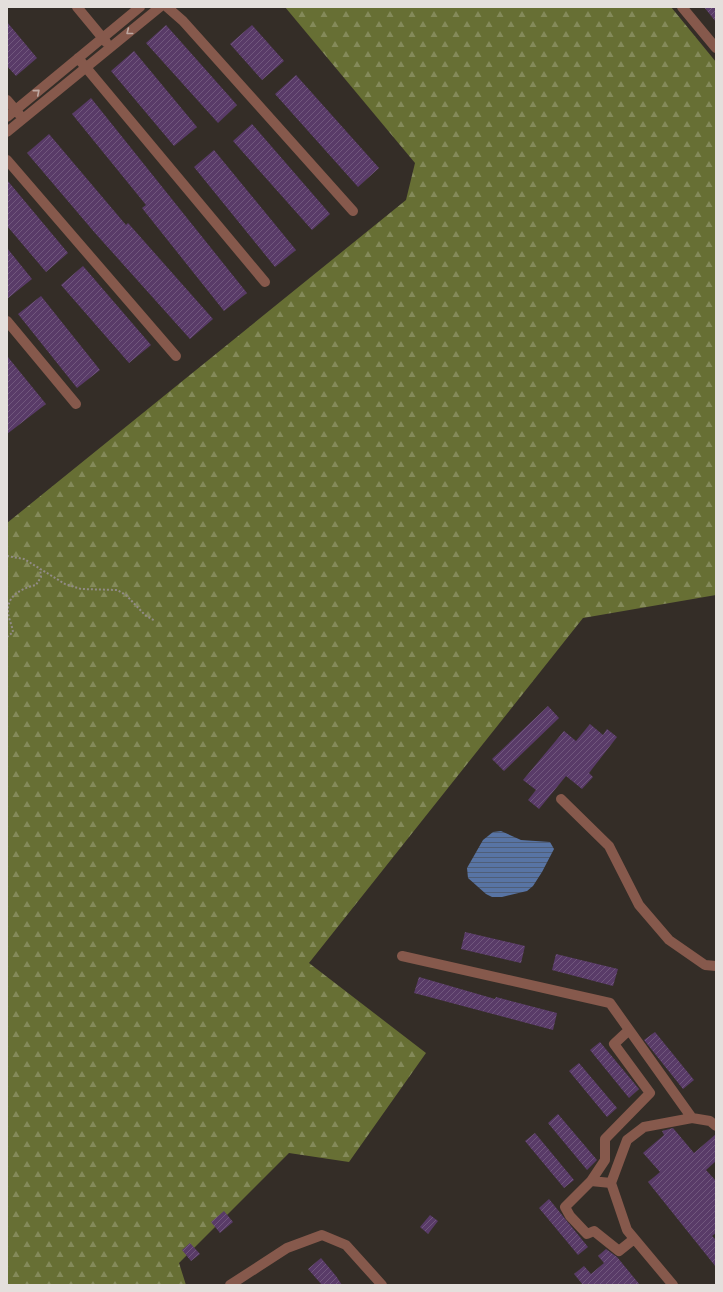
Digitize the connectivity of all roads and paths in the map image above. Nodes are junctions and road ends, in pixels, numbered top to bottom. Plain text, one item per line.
1 (77, 7) edge
2 (140, 7) edge
3 (160, 7) edge
4 (167, 7) edge
5 (682, 7) edge
6 (102, 38) junction
7 (110, 47) junction
8 (716, 48) edge
9 (78, 58) junction
10 (86, 67) junction
11 (7, 100) edge
12 (15, 110) junction
13 (7, 117) edge
14 (22, 119) junction
15 (7, 132) edge
16 (7, 160) edge
17 (353, 211) dead end
18 (265, 282) dead end
19 (7, 321) edge
20 (176, 356) dead end
21 (76, 404) dead end
22 (7, 556) edge
23 (40, 568) junction
24 (155, 621) dead end
25 (7, 636) edge
26 (561, 799) dead end
27 (402, 956) dead end
28 (716, 966) edge
29 (629, 1030) junction
30 (692, 1118) junction
31 (716, 1126) edge
32 (591, 1181) junction
33 (611, 1183) junction
34 (634, 1239) junction
35 (230, 1285) edge
36 (382, 1285) edge
37 (673, 1285) edge

1 - 6 street
2 - 6 street
3 -> 7 street
4 - 17 street
5 - 8 street
6 - 7 street
6 - 9 street
7 - 10 street
9 - 10 street
12 -> 9 street
10 - 14 street
10 - 18 street
11 - 12 street
12 - 13 street
12 - 14 street
14 - 15 street
16 - 20 street
19 - 21 street
22 - 23 path
23 - 24 path
23 - 25 path
26 - 28 street
27 - 29 street
29 - 30 street
29 - 32 street
30 - 31 street
30 - 33 street
32 - 33 street
32 - 34 street
33 - 34 street
34 - 37 street
35 - 36 street

